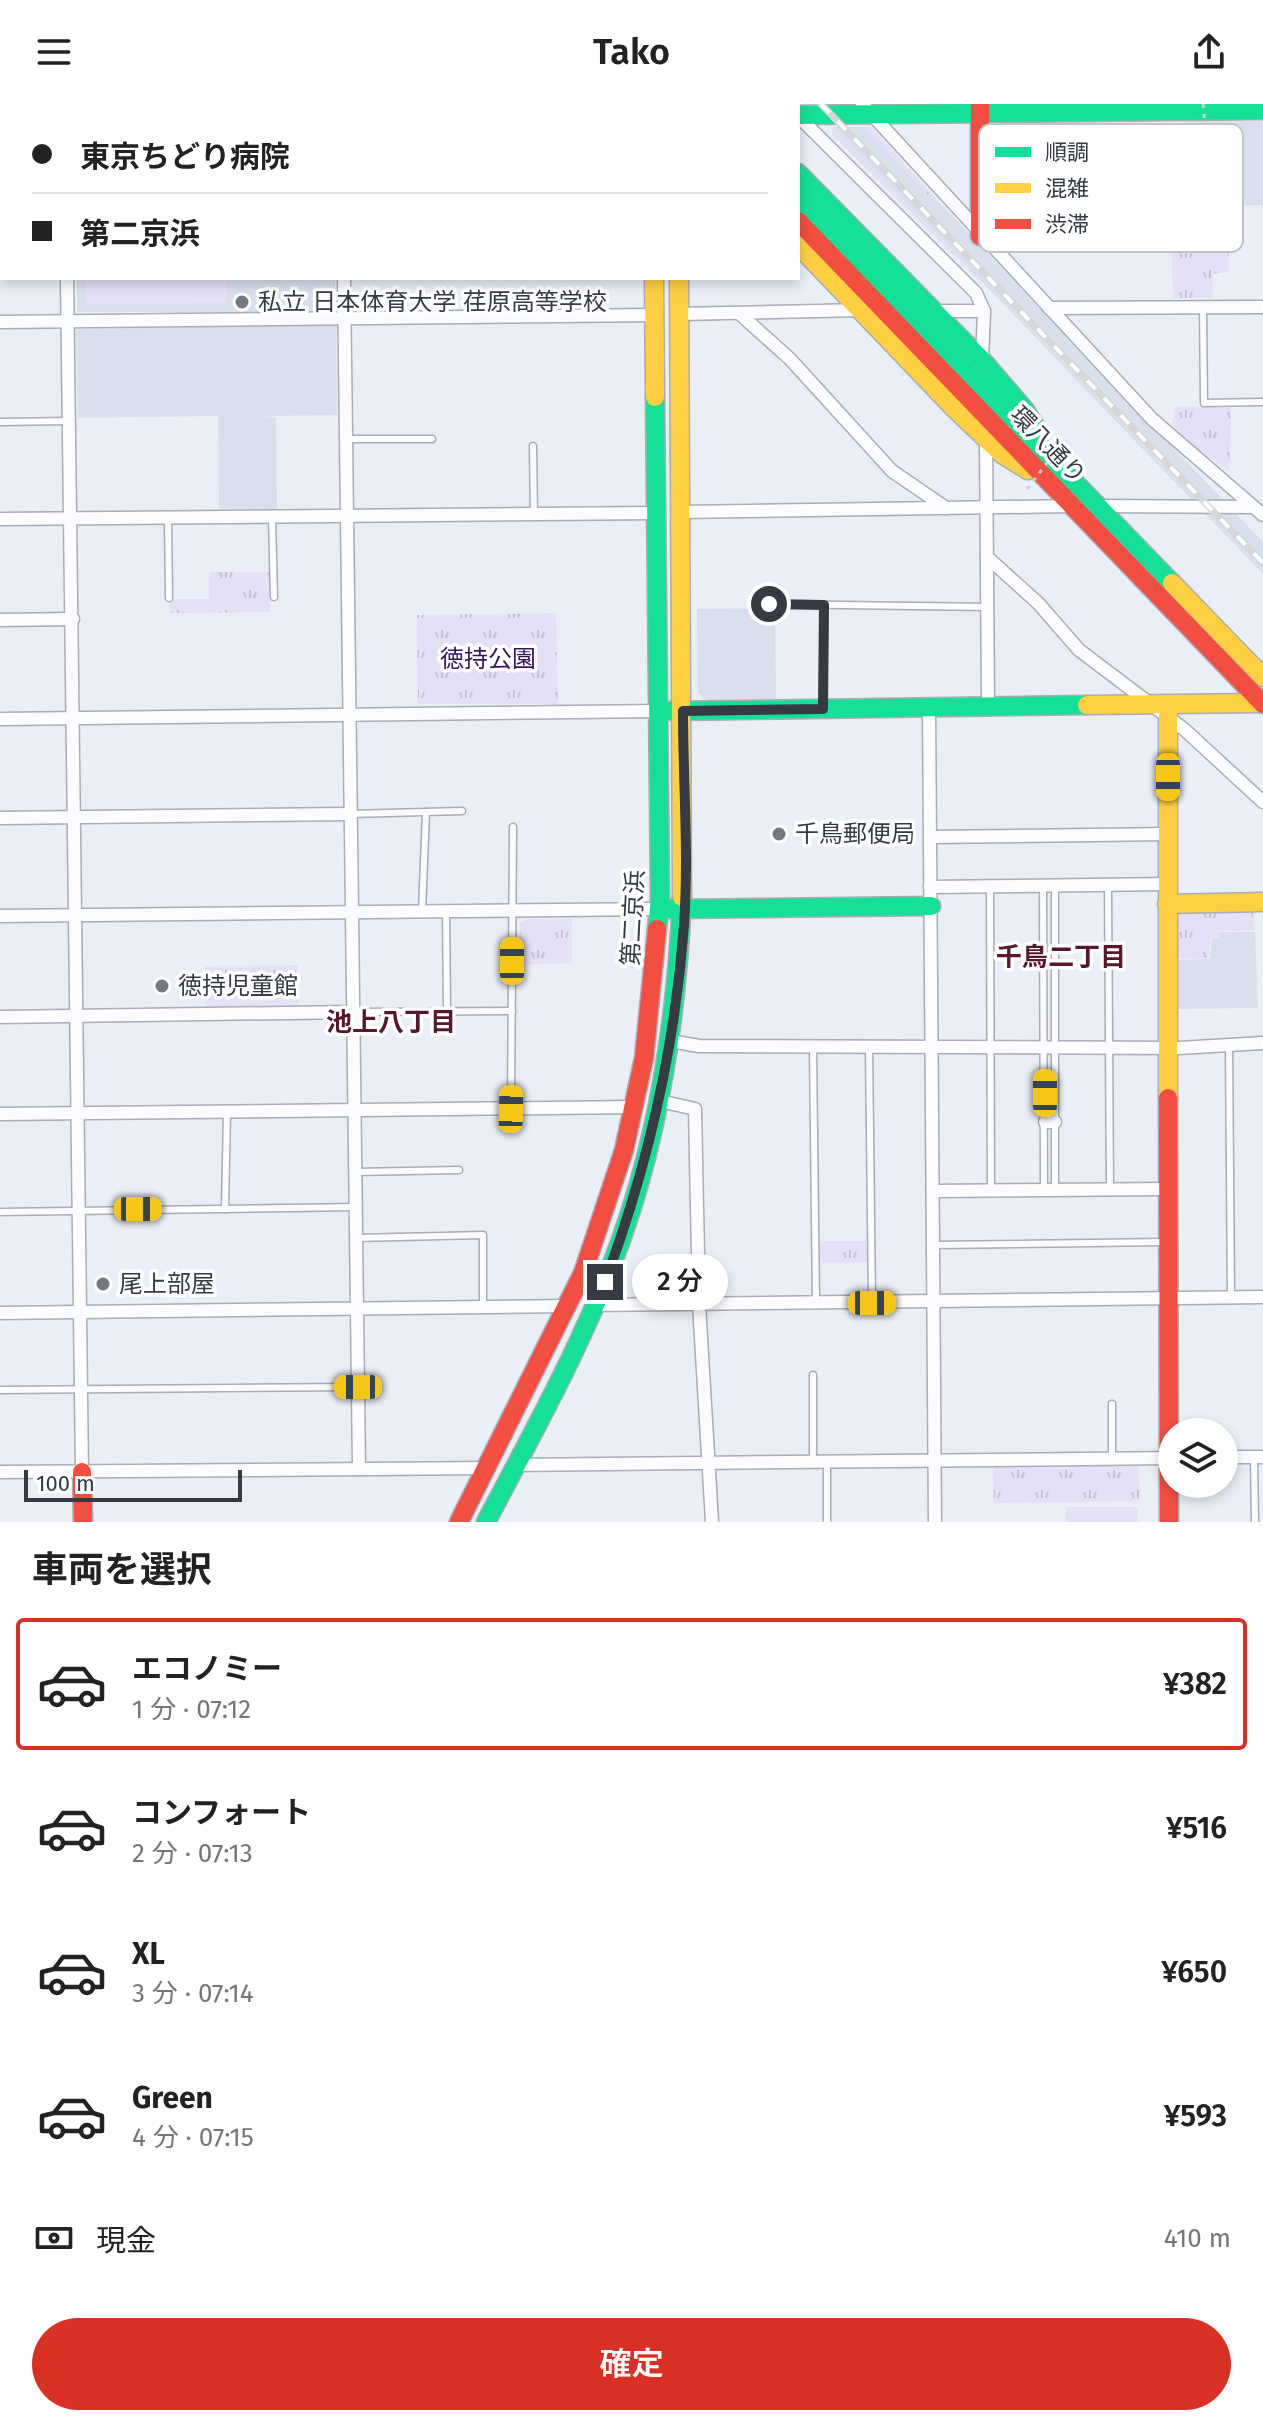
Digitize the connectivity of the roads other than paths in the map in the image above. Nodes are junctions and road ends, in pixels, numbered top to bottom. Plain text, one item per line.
1 (866, 109) edge
2 (980, 109) edge
3 (1263, 110) edge
4 (800, 116) edge
5 (800, 118) edge
6 (800, 175) edge
7 (800, 198) edge
8 (800, 223) edge
9 (979, 235) edge
10 (800, 247) edge
11 (995, 252) edge
12 (67, 280) edge
13 (344, 280) edge
14 (654, 280) edge
15 (679, 280) edge
16 (1203, 307) junction
17 (1263, 307) edge
18 (1049, 308) junction
19 (861, 310) junction
20 (933, 311) junction
21 (984, 311) junction
22 (679, 314) junction
23 (740, 314) junction
24 (655, 315) junction
25 (345, 317) junction
26 (68, 321) junction
27 (0, 322) edge
28 (982, 360) junction
29 (1263, 402) edge
30 (69, 421) junction
31 (0, 422) edge
32 (346, 439) junction
33 (432, 439) dead end
34 (986, 439) junction
35 (533, 446) dead end
36 (1061, 468) junction
37 (1055, 487) junction
38 (1074, 506) junction
39 (1098, 506) junction
40 (985, 508) junction
41 (947, 509) junction
42 (1259, 509) edge
43 (681, 512) junction
44 (657, 513) junction
45 (534, 514) junction
46 (347, 516) junction
47 (272, 517) junction
48 (0, 519) edge
49 (70, 519) junction
50 (168, 519) junction
51 (987, 557) junction
52 (274, 597) dead end
53 (169, 598) dead end
54 (769, 604) dead end
55 (824, 605) junction
56 (988, 607) junction
57 (73, 619) junction
58 (0, 620) edge
59 (1263, 677) edge
60 (1263, 703) edge
61 (1152, 704) junction
62 (929, 707) junction
63 (988, 707) junction
64 (823, 709) junction
65 (659, 711) junction
66 (683, 711) junction
67 (350, 715) junction
68 (1168, 716) junction
69 (74, 718) junction
70 (0, 719) edge
71 (1263, 802) edge
72 (462, 811) dead end
73 (426, 812) junction
74 (351, 814) junction
75 (75, 817) junction
76 (0, 818) edge
77 (513, 827) dead end
78 (1168, 834) junction
79 (930, 837) junction
80 (1168, 884) junction
81 (1049, 885) junction
82 (1108, 885) junction
83 (990, 886) junction
84 (930, 887) junction
85 (1263, 902) edge
86 (1167, 904) junction
87 (931, 906) junction
88 (660, 909) junction
89 (684, 909) junction
90 (511, 910) junction
91 (446, 911) junction
92 (352, 912) junction
93 (422, 912) junction
94 (74, 915) junction
95 (0, 916) edge
96 (447, 1011) junction
97 (512, 1011) junction
98 (353, 1012) junction
99 (77, 1016) junction
100 (0, 1017) edge
101 (671, 1041) junction
102 (1229, 1043) junction
103 (1263, 1043) edge
104 (869, 1046) junction
105 (813, 1047) junction
106 (931, 1047) junction
107 (991, 1048) junction
108 (1049, 1048) junction
109 (1109, 1048) junction
110 (1168, 1048) junction
111 (660, 1101) junction
112 (634, 1107) junction
113 (511, 1109) junction
114 (354, 1111) junction
115 (227, 1112) junction
116 (0, 1114) edge
117 (78, 1114) junction
118 (459, 1170) dead end
119 (355, 1172) junction
120 (1169, 1189) junction
121 (1050, 1190) junction
122 (1110, 1190) junction
123 (933, 1191) junction
124 (991, 1191) junction
125 (356, 1207) junction
126 (225, 1209) junction
127 (79, 1210) junction
128 (0, 1212) edge
129 (356, 1238) junction
130 (1169, 1242) junction
131 (933, 1245) junction
132 (1263, 1297) edge
133 (1169, 1298) junction
134 (1231, 1298) junction
135 (872, 1303) junction
136 (934, 1303) junction
137 (699, 1304) junction
138 (816, 1304) junction
139 (596, 1305) junction
140 (569, 1306) junction
141 (483, 1307) junction
142 (357, 1308) junction
143 (79, 1312) junction
144 (0, 1313) edge
145 (813, 1375) dead end
146 (358, 1387) junction
147 (81, 1388) junction
148 (0, 1390) edge
149 (1112, 1404) dead end
150 (1170, 1418) edge
151 (1238, 1457) edge
152 (1259, 1457) edge
153 (1158, 1458) edge
154 (1112, 1459) junction
155 (935, 1461) junction
156 (813, 1462) junction
157 (827, 1462) junction
158 (708, 1463) junction
159 (515, 1465) junction
160 (487, 1468) junction
161 (359, 1469) junction
162 (0, 1472) edge
163 (82, 1472) junction
164 (1169, 1498) edge
165 (83, 1522) edge
166 (459, 1522) edge
167 (486, 1522) edge
168 (712, 1522) edge
169 (827, 1522) edge
170 (935, 1522) edge
171 (1169, 1522) edge
172 (1255, 1522) edge

1 - 2 main road
1 - 4 main road
1 - 9 street
2 - 3 main road
5 - 21 street
6 - 20 main road
7 - 36 main road, 環八通り
8 - 37 main road, 環八通り
10 - 19 main road
11 - 18 street
12 - 26 street
13 - 25 street
14 - 24 main road, 第二京浜
15 - 22 main road, 第二京浜
16 - 17 street
16 - 18 street
16 - 29 lane
18 - 42 street
19 - 23 street
19 - 34 main road
20 - 21 street
20 - 28 main road
21 - 28 street
22 - 23 street
22 - 43 main road, 第二京浜
23 - 41 street
24 - 25 street
24 - 44 main road, 第二京浜
25 - 26 street
25 - 32 street
26 - 27 street
26 - 30 street
28 - 36 main road
30 - 31 lane
30 - 49 street
32 - 33 lane
32 - 46 street
34 - 37 main road
34 - 40 street
35 - 45 lane
36 - 39 main road, 環八通り
37 - 38 main road, 環八通り
38 - 40 street
38 - 60 main road, 環八通り
39 - 42 street
39 - 59 main road, 環八通り
40 - 41 street
40 - 51 street
41 - 43 street
43 - 66 main road, 第二京浜
44 - 45 street
44 - 65 main road, 第二京浜
45 - 46 street
46 - 47 street
46 - 67 street
47 - 50 street
47 - 52 lane
48 - 49 street
49 - 50 street
49 - 57 street
50 - 53 lane
51 - 56 street
51 - 61 street
54 - 55 lane
55 - 56 lane
55 - 64 lane
56 - 63 street
57 - 58 street
57 - 69 street
60 - 61 main road
61 - 63 main road
61 - 68 street
62 - 63 main road
62 - 64 main road
62 - 79 street
64 - 66 main road
65 - 66 main road
65 - 67 street
65 - 88 main road, 第二京浜
66 - 89 main road, 第二京浜
67 - 69 street
67 - 74 street
68 - 71 street
68 - 78 main road
69 - 70 street
69 - 75 street
72 - 73 lane
73 - 74 lane
73 - 93 lane
74 - 75 street
74 - 92 street
75 - 76 street
75 - 94 street
77 - 90 lane
78 - 79 street
78 - 80 main road
79 - 84 street
80 - 82 street
80 - 86 main road
81 - 82 street
81 - 83 street
81 - 108 lane
81 - 108 lane
82 - 109 lane
83 - 84 street
83 - 107 lane
84 - 87 street
85 - 86 main road
86 - 110 main road
87 - 89 main road
87 - 106 street
88 - 89 main road
88 - 90 street
88 - 112 main road, 第二京浜
89 - 101 main road, 第二京浜
90 - 91 street
90 - 97 lane
91 - 93 street
91 - 96 lane
92 - 93 street
92 - 94 street
92 - 98 street
94 - 95 street
94 - 99 street
96 - 97 lane
96 - 98 lane
97 - 113 lane
98 - 99 street
98 - 114 street
99 - 100 street
99 - 117 street
101 - 105 street
101 - 111 main road, 第二京浜
102 - 103 street
102 - 110 street
102 - 134 lane
104 - 105 street
104 - 106 street
104 - 135 lane
105 - 138 lane
106 - 107 street
106 - 123 street
107 - 108 street
107 - 124 lane
108 - 109 street
108 - 121 lane
109 - 110 street
109 - 122 lane
110 - 120 main road
111 - 137 street
111 - 139 main road, 第二京浜
112 - 113 street
112 - 140 main road, 第二京浜
113 - 114 street
114 - 115 street
114 - 119 street
115 - 117 street
115 - 126 lane
116 - 117 street
117 - 127 street
118 - 119 lane
119 - 125 street
120 - 122 street
120 - 130 main road
121 - 122 street
121 - 124 street
123 - 124 street
123 - 131 street
125 - 126 lane
125 - 129 street
126 - 127 lane
127 - 128 lane
127 - 143 street
129 - 141 lane
129 - 142 street
130 - 131 lane
130 - 133 main road
131 - 136 street
132 - 134 street
133 - 134 street
133 - 136 street
133 - 150 main road
135 - 136 street
135 - 138 street
136 - 155 street
137 - 138 street
137 - 139 street
137 - 158 street
139 - 140 street
139 - 159 main road, 第二京浜
140 - 141 street
140 - 160 main road, 第二京浜
141 - 142 street
142 - 143 street
142 - 146 street
143 - 144 street
143 - 147 street
145 - 156 lane
146 - 147 lane
146 - 161 street
147 - 148 lane
147 - 163 street
149 - 154 lane
151 - 152 street
152 - 172 lane
153 - 154 street
154 - 155 street
155 - 157 street
155 - 170 street
156 - 157 street
156 - 158 street
157 - 169 lane
158 - 159 street
158 - 168 street
159 - 167 main road, 第二京浜
160 - 161 street
160 - 166 main road, 第二京浜
161 - 163 street
162 - 163 street
163 - 165 main road
164 - 171 main road

